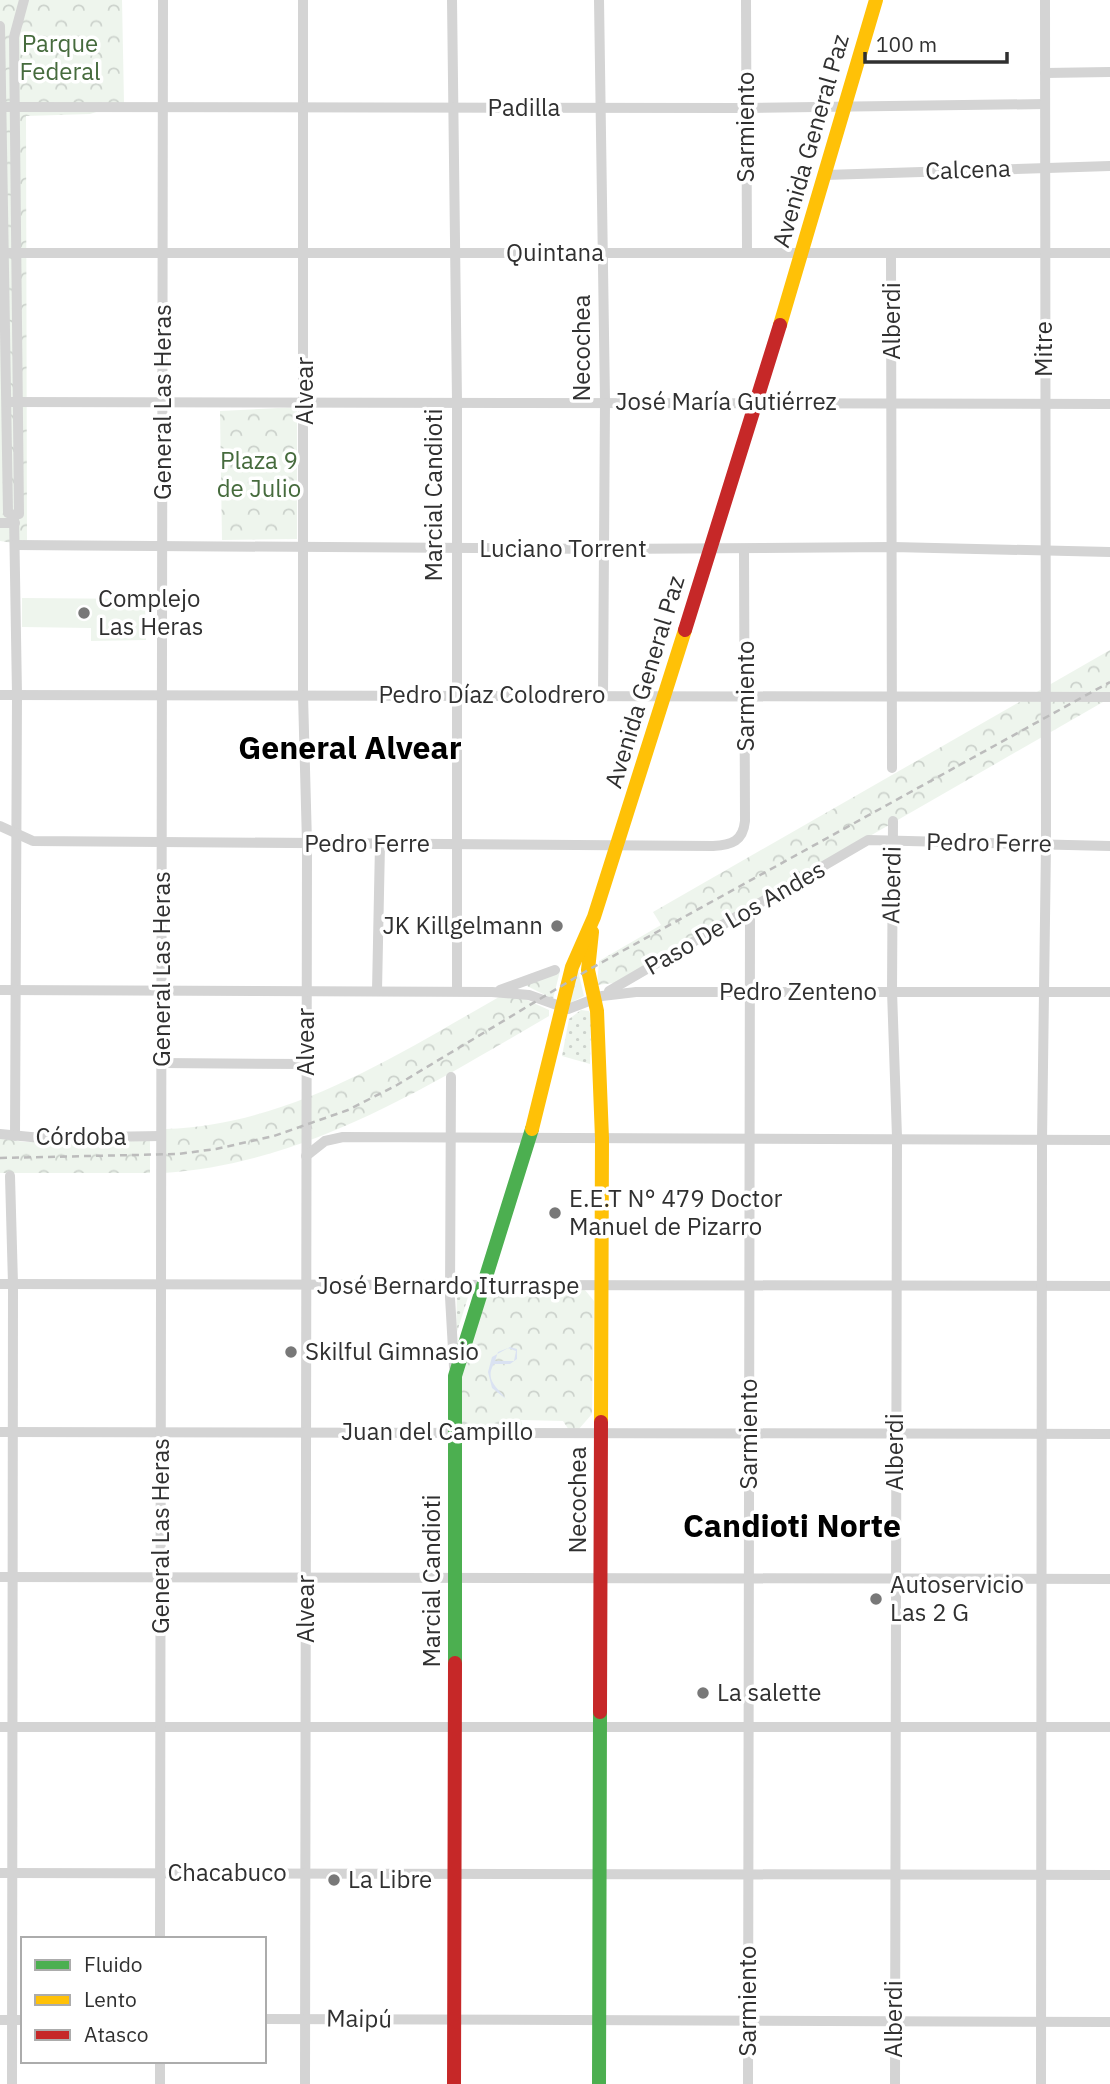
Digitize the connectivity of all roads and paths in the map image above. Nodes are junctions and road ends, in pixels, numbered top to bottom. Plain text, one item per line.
1 (24, 0) edge
2 (163, 0) edge
3 (303, 0) edge
4 (452, 0) edge
5 (598, 0) edge
6 (746, 0) edge
7 (876, 0) edge
8 (1045, 0) edge
9 (0, 26) edge
10 (1110, 72) edge
11 (1045, 73) junction
12 (1045, 104) junction
13 (847, 105) junction
14 (163, 106) junction
15 (2, 107) junction
16 (304, 107) junction
17 (15, 108) junction
18 (452, 108) junction
19 (598, 108) junction
20 (746, 108) junction
21 (1110, 166) edge
22 (1045, 168) junction
23 (825, 174) junction
24 (1, 253) edge
25 (16, 253) junction
26 (163, 253) junction
27 (304, 253) junction
28 (604, 253) junction
29 (747, 253) junction
30 (891, 253) junction
31 (1045, 253) junction
32 (1110, 253) edge
33 (456, 254) junction
34 (802, 254) junction
35 (163, 401) junction
36 (305, 401) junction
37 (457, 401) junction
38 (605, 401) junction
39 (12, 402) junction
40 (755, 402) junction
41 (892, 402) junction
42 (1044, 403) junction
43 (1110, 404) edge
44 (14, 519) junction
45 (0, 523) edge
46 (15, 545) junction
47 (162, 547) junction
48 (892, 547) junction
49 (304, 548) junction
50 (457, 548) junction
51 (604, 549) junction
52 (710, 549) junction
53 (744, 549) junction
54 (1044, 552) junction
55 (1110, 552) edge
56 (0, 695) edge
57 (17, 695) junction
58 (162, 695) junction
59 (303, 695) junction
60 (455, 695) junction
61 (603, 696) junction
62 (664, 696) junction
63 (746, 697) junction
64 (1110, 697) edge
65 (893, 698) junction
66 (1044, 698) junction
67 (892, 768) dead end
68 (893, 821) dead end
69 (0, 826) edge
70 (17, 834) junction
71 (868, 840) joint
72 (736, 841) joint
73 (893, 841) junction
74 (162, 843) junction
75 (307, 843) junction
76 (380, 844) junction
77 (455, 844) junction
78 (618, 844) junction
79 (1046, 845) junction
80 (1110, 846) edge
81 (750, 910) junction
82 (594, 917) junction
83 (555, 970) dead end
84 (0, 990) edge
85 (13, 990) junction
86 (306, 991) junction
87 (377, 991) junction
88 (457, 991) junction
89 (892, 991) junction
90 (162, 992) junction
91 (492, 992) junction
92 (1044, 992) junction
93 (1110, 992) edge
94 (748, 993) junction
95 (598, 997) junction
96 (564, 1009) junction
97 (161, 1063) junction
98 (306, 1064) junction
99 (451, 1077) dead end
100 (0, 1134) edge
101 (15, 1136) junction
102 (161, 1136) junction
103 (450, 1138) junction
104 (530, 1138) junction
105 (601, 1138) junction
106 (747, 1138) junction
107 (897, 1138) junction
108 (1042, 1140) junction
109 (1110, 1140) edge
110 (306, 1156) junction
111 (10, 1176) dead end
112 (0, 1284) edge
113 (13, 1284) junction
114 (161, 1284) junction
115 (306, 1284) junction
116 (895, 1284) junction
117 (450, 1285) junction
118 (482, 1285) junction
119 (748, 1285) junction
120 (1043, 1286) junction
121 (1110, 1286) edge
122 (601, 1287) junction
123 (455, 1376) junction
124 (306, 1431) junction
125 (0, 1432) edge
126 (12, 1432) junction
127 (161, 1432) junction
128 (454, 1432) junction
129 (601, 1433) junction
130 (749, 1433) junction
131 (1042, 1433) junction
132 (1110, 1434) edge
133 (895, 1435) junction
134 (0, 1577) edge
135 (13, 1577) junction
136 (307, 1577) junction
137 (161, 1578) junction
138 (455, 1578) junction
139 (1043, 1578) junction
140 (1110, 1578) edge
141 (600, 1579) junction
142 (748, 1580) junction
143 (897, 1580) junction
144 (306, 1726) junction
145 (455, 1726) junction
146 (599, 1726) junction
147 (0, 1727) edge
148 (12, 1727) junction
149 (160, 1727) junction
150 (749, 1727) junction
151 (895, 1727) junction
152 (1042, 1727) junction
153 (1110, 1727) edge
154 (454, 1871) junction
155 (160, 1872) junction
156 (893, 1872) junction
157 (0, 1873) edge
158 (13, 1873) junction
159 (306, 1873) junction
160 (600, 1873) junction
161 (749, 1874) junction
162 (1043, 1874) junction
163 (1110, 1875) edge
164 (160, 1937) edge
165 (266, 2019) edge
166 (304, 2019) junction
167 (0, 2020) edge
168 (18, 2020) edge
169 (454, 2020) junction
170 (599, 2020) junction
171 (895, 2021) junction
172 (1041, 2021) junction
173 (1110, 2022) edge
174 (748, 2023) junction
175 (160, 2063) edge
176 (12, 2084) edge
177 (160, 2084) edge
178 (305, 2084) edge
179 (454, 2084) edge
180 (599, 2084) edge
181 (748, 2084) edge
182 (895, 2084) edge
183 (1041, 2084) edge

1 - 17 street
2 - 14 street, General Las Heras
3 - 16 street, Alvear
4 - 18 street, Marcial Candioti
5 - 19 street, Necochea
6 - 20 street, Sarmiento
7 - 13 main road, Avenida General Paz
8 - 11 street, Mitre
9 - 15 street
10 - 11 street
11 - 12 street, Mitre
12 - 13 street, Padilla
12 - 22 street, Mitre
13 - 20 street, Padilla
13 - 23 main road, Avenida General Paz
14 - 16 street, Padilla
14 - 17 street, Padilla
14 - 26 street, General Las Heras
15 - 17 street, Padilla
15 - 24 street
16 - 18 street, Padilla
16 - 27 street, Alvear
17 - 25 street
18 - 19 street, Padilla
18 - 33 street, Marcial Candioti
19 - 20 street, Padilla
19 - 28 street, Necochea
20 - 29 street, Sarmiento
21 - 22 street, Calcena
22 - 23 street, Calcena
22 - 31 street, Mitre
23 - 34 main road, Avenida General Paz
24 - 25 street, Quintana
24 - 39 street
25 - 26 street, Quintana
25 - 39 street
26 - 27 street, Quintana
26 - 35 street, General Las Heras
27 - 33 street, Quintana
27 - 36 street, Alvear
28 - 29 street, Quintana
28 - 33 street, Quintana
28 - 38 street, Necochea
29 - 34 street, Quintana
30 - 31 street, Quintana
30 - 34 street, Quintana
30 - 41 street, Alberdi
31 - 32 street, Quintana
31 - 42 street, Mitre
33 - 37 street, Marcial Candioti
34 - 40 main road, Avenida General Paz
35 - 36 street, José María Gutiérrez
35 - 39 street, José María Gutiérrez
35 - 47 street, General Las Heras
36 - 37 street, José María Gutiérrez
36 - 49 street, Alvear
37 - 38 street, José María Gutiérrez
37 - 50 street, Marcial Candioti
38 - 40 street, José María Gutiérrez
38 - 51 street, Necochea
39 - 44 street
40 - 41 street, José María Gutiérrez
40 - 52 main road, Avenida General Paz
41 - 42 street, José María Gutiérrez
41 - 48 street, Alberdi
42 - 43 street, José María Gutiérrez
42 - 54 street, Mitre
44 - 45 street
44 - 46 street
46 - 47 street, Luciano Torrent
46 - 57 street
47 - 49 street, Luciano Torrent
47 - 58 street, General Las Heras
48 - 53 street, Luciano Torrent
48 - 54 street, Luciano Torrent
48 - 65 street, Alberdi
49 - 50 street, Luciano Torrent
49 - 59 street, Alvear
50 - 51 street, Luciano Torrent
50 - 60 street, Marcial Candioti
51 - 52 street, Luciano Torrent
51 - 61 street, Necochea
52 - 53 street, Luciano Torrent
52 - 62 main road, Avenida General Paz
53 - 63 street, Sarmiento
54 - 55 street, Luciano Torrent
54 - 66 street, Mitre
56 - 57 street, Pedro Díaz Colodrero
57 - 58 street, Pedro Díaz Colodrero
57 - 70 street
58 - 59 street, Pedro Díaz Colodrero
58 - 74 street, General Las Heras
59 - 60 street, Pedro Díaz Colodrero
59 - 75 street, Alvear
60 - 61 street, Pedro Díaz Colodrero
60 - 77 street, Marcial Candioti
61 - 62 street, Pedro Díaz Colodrero
62 - 63 street, Pedro Díaz Colodrero
62 - 78 main road, Avenida General Paz
63 - 65 street, Pedro Díaz Colodrero
63 - 72 street, Sarmiento
64 - 66 street, Pedro Díaz Colodrero
65 - 66 street, Pedro Díaz Colodrero
65 - 67 street, Alberdi
66 - 79 street, Mitre
68 - 73 street, Alberdi
69 - 70 street, Pedro Ferre
70 - 74 street, Pedro Ferre
70 - 85 street
71 - 73 street, Pedro Ferre
71 - 81 street, Paso De Los Andes
72 - 78 street, Pedro Ferre
73 - 79 street, Pedro Ferre
73 - 89 street, Alberdi
74 - 75 street, Pedro Ferre
74 - 90 street, General Las Heras
75 - 76 street, Pedro Ferre
75 - 86 street, Alvear
76 - 77 street, Pedro Ferre
76 - 87 street
77 - 78 street, Pedro Ferre
77 - 88 street, Marcial Candioti
78 - 82 main road, Avenida General Paz
79 - 80 street, Pedro Ferre
79 - 92 street, Mitre
81 - 94 street, Sarmiento
81 - 95 street, Paso De Los Andes
82 - 95 main road, Necochea
82 - 96 main road, Avenida General Paz
83 - 91 street
84 - 85 street
85 - 90 street
85 - 101 street
86 - 87 street
86 - 90 street
86 - 98 street, Alvear
87 - 88 street
88 - 91 street
89 - 92 street, Pedro Zenteno
89 - 94 street, Pedro Zenteno
89 - 107 street, Alberdi
90 - 97 street, General Las Heras
91 - 96 street
92 - 93 street, Pedro Zenteno
92 - 108 street, Mitre
94 - 95 street, Pedro Zenteno
94 - 106 street, Sarmiento
95 - 96 street, Pedro Zenteno
95 - 105 main road, Necochea
96 - 104 main road, Avenida General Paz
97 - 98 street
97 - 102 street, General Las Heras
98 - 110 street, Alvear
99 - 103 street, Marcial Candioti
100 - 101 street, Córdoba
101 - 102 street, Córdoba
102 - 114 street, General Las Heras
103 - 104 street
103 - 110 street
103 - 117 street, Marcial Candioti
104 - 105 street
104 - 118 main road, Avenida General Paz
105 - 106 street
105 - 122 main road, Necochea
106 - 107 street
106 - 119 street, Sarmiento
107 - 108 street
107 - 116 street, Alberdi
108 - 109 street
108 - 120 street, Mitre
110 - 115 street, Alvear
111 - 113 street
112 - 113 street, José Bernardo Iturraspe
113 - 114 street, José Bernardo Iturraspe
113 - 126 street
114 - 115 street, José Bernardo Iturraspe
114 - 127 street, General Las Heras
115 - 117 street, José Bernardo Iturraspe
115 - 124 street, Alvear
116 - 119 street, José Bernardo Iturraspe
116 - 120 street, José Bernardo Iturraspe
116 - 133 street, Alberdi
117 - 118 street, José Bernardo Iturraspe
117 - 123 street, Marcial Candioti
118 - 122 street, José Bernardo Iturraspe
118 - 123 main road, Avenida General Paz
119 - 122 street, José Bernardo Iturraspe
119 - 130 street, Sarmiento
120 - 121 street, José Bernardo Iturraspe
120 - 131 street, Mitre
122 - 129 main road, Necochea
123 - 128 main road, Marcial Candioti
124 - 127 street, Juan del Campillo
124 - 128 street, Juan del Campillo
124 - 136 street, Alvear
125 - 126 street, Juan del Campillo
126 - 127 street, Juan del Campillo
126 - 135 street
127 - 137 street, General Las Heras
128 - 129 street, Juan del Campillo
128 - 138 main road, Marcial Candioti
129 - 130 street, Juan del Campillo
129 - 141 main road, Necochea
130 - 133 street, Juan del Campillo
130 - 142 street, Sarmiento
131 - 132 street, Juan del Campillo
131 - 133 street, Juan del Campillo
131 - 139 street, Mitre
133 - 143 street, Alberdi
134 - 135 street
135 - 137 street
135 - 148 street
136 - 137 street
136 - 138 street
136 - 144 street, Alvear
137 - 149 street, General Las Heras
138 - 141 street
138 - 145 main road, Marcial Candioti
139 - 140 street
139 - 143 street
139 - 152 street, Mitre
141 - 142 street
141 - 146 main road, Necochea
142 - 143 street
142 - 150 street, Sarmiento
143 - 151 street, Alberdi
144 - 145 street
144 - 149 street
144 - 159 street, Alvear
145 - 146 street
145 - 154 main road, Marcial Candioti
146 - 150 street
146 - 160 main road, Necochea
147 - 148 street
148 - 149 street
148 - 158 street
149 - 155 street, General Las Heras
150 - 151 street
150 - 161 street, Sarmiento
151 - 152 street
151 - 156 street, Alberdi
152 - 153 street
152 - 162 street, Mitre
154 - 159 street, Chacabuco
154 - 160 street, Chacabuco
154 - 169 main road, Marcial Candioti
155 - 158 street, Chacabuco
155 - 159 street, Chacabuco
155 - 164 street, General Las Heras
156 - 161 street, Chacabuco
156 - 162 street, Chacabuco
156 - 171 street, Alberdi
157 - 158 street, Chacabuco
158 - 168 street
159 - 166 street, Alvear
160 - 161 street, Chacabuco
160 - 170 main road, Necochea
161 - 174 street, Sarmiento
162 - 163 street, Chacabuco
162 - 172 street, Mitre
165 - 166 street, Maipú
166 - 169 street, Maipú
166 - 178 street, Alvear
167 - 168 street
168 - 176 street
169 - 170 street, Maipú
169 - 179 main road, Marcial Candioti
170 - 174 street, Maipú
170 - 180 main road, Necochea
171 - 172 street, Maipú
171 - 174 street, Maipú
171 - 182 street, Alberdi
172 - 173 street, Maipú
172 - 183 street, Mitre
174 - 181 street, Sarmiento
175 - 177 street

